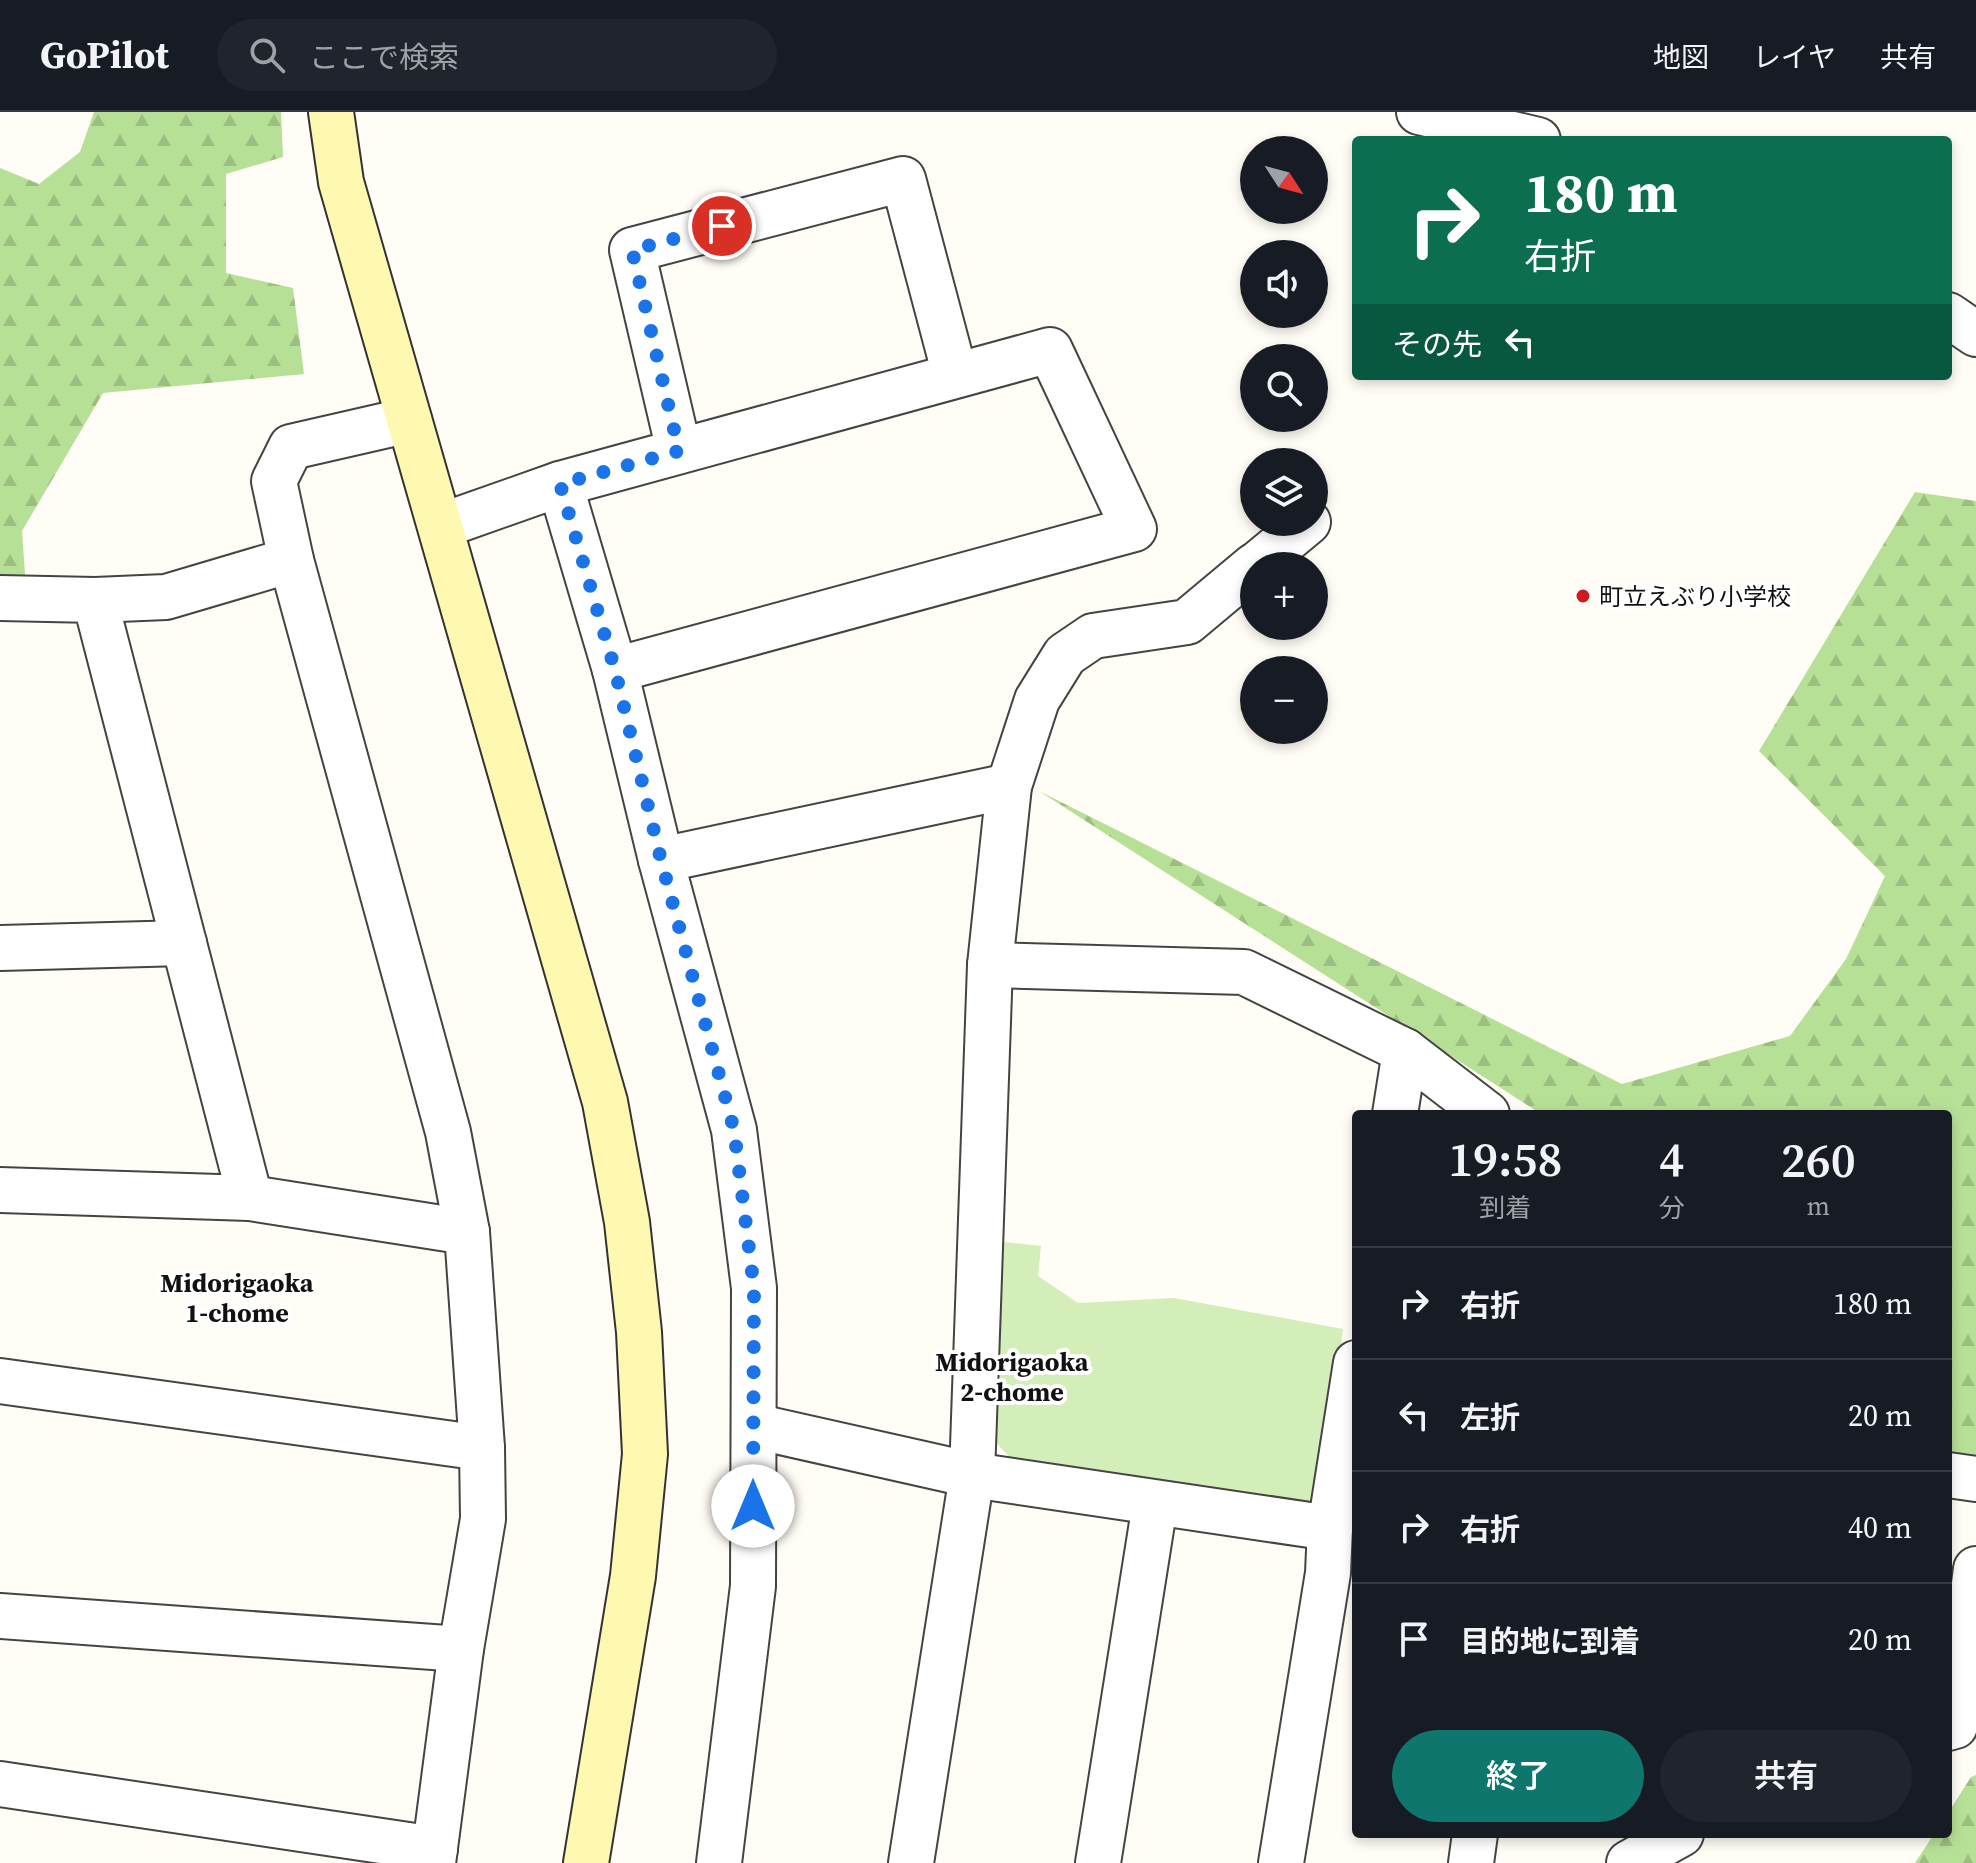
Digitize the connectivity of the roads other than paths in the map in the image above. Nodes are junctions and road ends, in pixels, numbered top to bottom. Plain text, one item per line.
1 (331, 112) edge
2 (1419, 112) edge
3 (1521, 136) edge
4 (1952, 318) edge
5 (1976, 334) edge
6 (955, 375) junction
7 (409, 420) junction
8 (679, 451) junction
9 (560, 484) junction
10 (441, 526) junction
11 (1291, 536) edge
12 (1271, 552) edge
13 (291, 560) junction
14 (1240, 578) edge
15 (0, 598) edge
16 (95, 600) junction
17 (615, 670) junction
18 (1009, 786) junction
19 (661, 860) junction
20 (184, 943) junction
21 (0, 948) edge
22 (990, 965) junction
23 (1405, 1051) junction
24 (1396, 1110) edge
25 (1482, 1110) edge
26 (0, 1190) edge
27 (250, 1198) junction
28 (467, 1232) junction
29 (0, 1381) edge
30 (1352, 1388) edge
31 (754, 1426) junction
32 (482, 1448) junction
33 (972, 1475) junction
34 (1952, 1476) edge
35 (1976, 1479) edge
36 (1155, 1504) junction
37 (1330, 1528) junction
38 (1976, 1569) edge
39 (0, 1616) edge
40 (461, 1649) junction
41 (1952, 1727) edge
42 (0, 1784) edge
43 (1474, 1838) edge
44 (1674, 1838) edge
45 (434, 1856) edge
46 (586, 1863) edge
47 (719, 1863) edge
48 (911, 1863) edge
49 (1098, 1863) edge
50 (1281, 1863) edge
51 (1471, 1863) edge
52 (1629, 1863) edge

1 - 7 street
2 - 3 street
4 - 5 street
6 - 8 street
6 - 8 street
6 - 17 street
7 - 10 street
7 - 13 street
8 - 9 street
9 - 10 street
9 - 17 street
10 - 46 street
11 - 12 street
13 - 16 street
13 - 28 street
14 - 18 street
15 - 16 street
16 - 20 street
17 - 19 street
18 - 19 street
18 - 22 street
19 - 31 street
20 - 21 street
20 - 27 street
22 - 23 street
22 - 33 street
23 - 24 street
23 - 25 street
26 - 27 street
27 - 28 street
28 - 32 street
29 - 32 street
30 - 37 street
31 - 33 street
31 - 47 street
32 - 40 street
33 - 36 street
33 - 48 street
34 - 35 street
36 - 37 street
36 - 49 street
37 - 50 street
38 - 41 street
39 - 40 street
40 - 45 street
42 - 45 street
43 - 51 street
44 - 52 street

